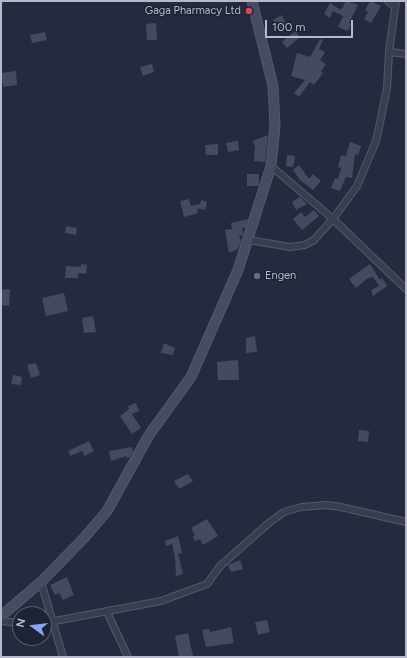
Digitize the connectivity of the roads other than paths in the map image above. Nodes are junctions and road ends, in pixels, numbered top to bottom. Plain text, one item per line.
1 (252, 1) edge
2 (388, 1) edge
3 (396, 4) edge
4 (389, 52) junction
5 (406, 54) edge
6 (271, 166) junction
7 (333, 220) junction
8 (249, 240) junction
9 (406, 289) edge
10 (406, 522) edge
11 (41, 582) junction
12 (48, 606) edge
13 (107, 612) junction
14 (1, 616) edge
15 (1, 621) edge
16 (52, 622) joint
17 (12, 623) edge
18 (63, 657) edge
19 (128, 657) edge

1 - 6 main road
2 - 3 street
3 - 4 street
4 - 5 street
4 - 7 street
6 - 7 street
6 - 8 main road
7 - 8 street
7 - 9 street
8 - 11 main road
10 - 13 street
11 - 12 street
11 - 14 main road
13 - 16 street
13 - 19 street
15 - 17 street
16 - 18 street

